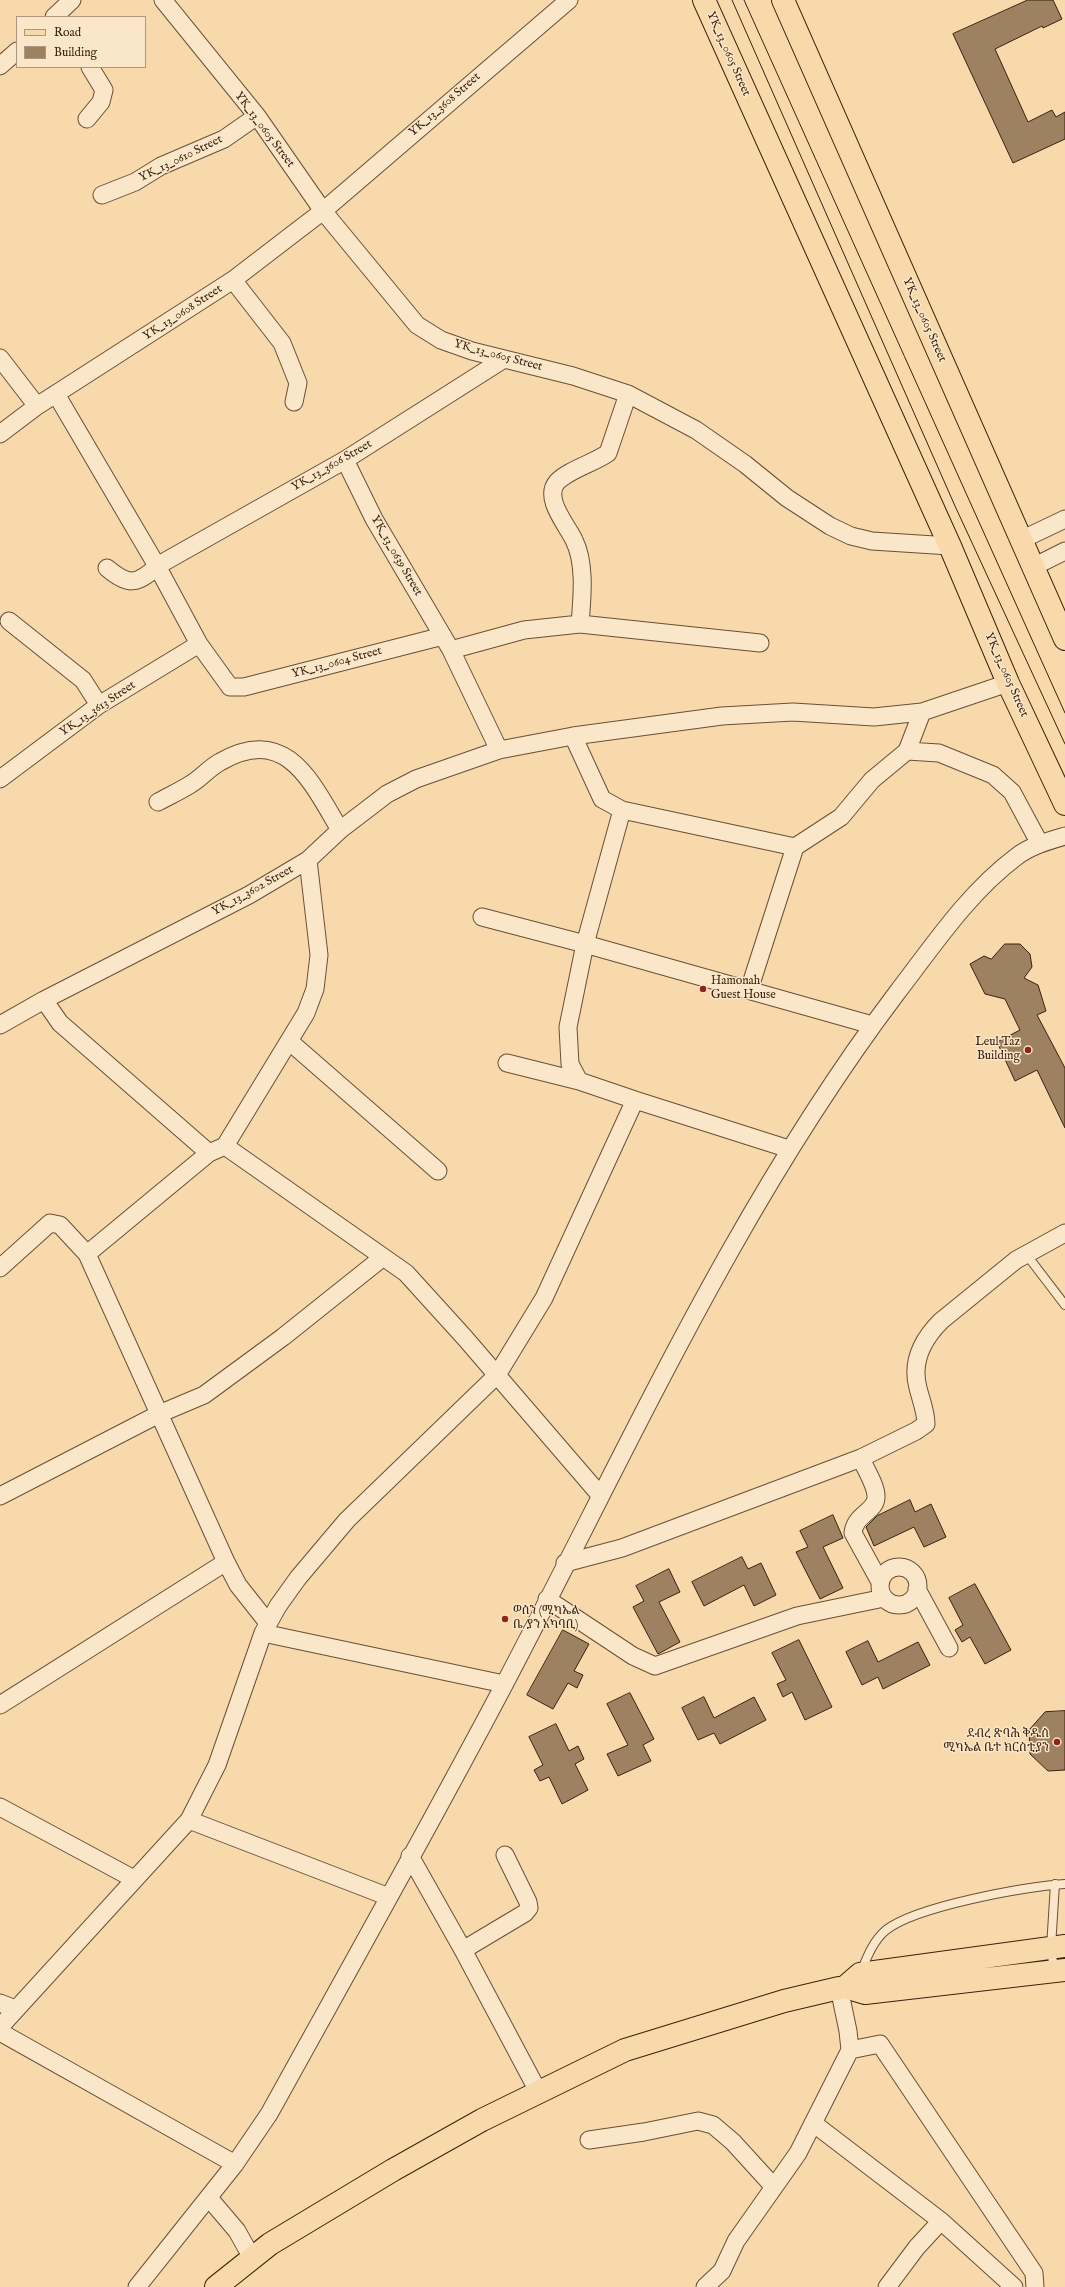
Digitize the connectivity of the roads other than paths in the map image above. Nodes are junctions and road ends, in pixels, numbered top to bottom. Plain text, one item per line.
1 (72, 0) edge
2 (163, 0) edge
3 (569, 0) edge
4 (704, 0) edge
5 (783, 0) edge
6 (57, 16) edge
7 (16, 52) edge
8 (0, 66) edge
9 (91, 68) edge
10 (257, 116) junction
11 (87, 119) dead end
12 (102, 195) dead end
13 (323, 211) junction
14 (233, 280) junction
15 (0, 358) edge
16 (504, 359) junction
17 (56, 394) junction
18 (628, 394) junction
19 (294, 402) dead end
20 (37, 406) junction
21 (0, 434) edge
22 (345, 460) junction
23 (1065, 519) edge
24 (1021, 540) junction
25 (950, 546) junction
26 (1065, 551) edge
27 (156, 566) junction
28 (1033, 567) junction
29 (107, 568) dead end
30 (9, 621) dead end
31 (580, 624) junction
32 (1065, 640) edge
33 (760, 643) dead end
34 (199, 644) junction
35 (450, 649) junction
36 (1008, 683) junction
37 (99, 706) junction
38 (922, 712) junction
39 (573, 736) junction
40 (499, 750) junction
41 (907, 751) junction
42 (0, 779) edge
43 (158, 802) dead end
44 (1065, 804) edge
45 (622, 810) junction
46 (340, 830) junction
47 (1065, 836) edge
48 (1040, 844) junction
49 (794, 847) junction
50 (308, 860) junction
51 (482, 917) dead end
52 (585, 944) junction
53 (749, 990) junction
54 (44, 1000) junction
55 (0, 1025) edge
56 (872, 1025) junction
57 (289, 1041) junction
58 (507, 1063) dead end
59 (579, 1081) junction
60 (635, 1100) junction
61 (225, 1146) junction
62 (789, 1149) junction
63 (209, 1154) junction
64 (438, 1171) dead end
65 (1065, 1233) edge
66 (87, 1254) junction
67 (1026, 1254) junction
68 (382, 1258) junction
69 (0, 1268) edge
70 (1065, 1305) edge
71 (497, 1374) junction
72 (159, 1414) junction
73 (860, 1458) junction
74 (600, 1495) junction
75 (0, 1496) edge
76 (226, 1562) junction
77 (565, 1563) junction
78 (882, 1590) junction
79 (917, 1590) junction
80 (547, 1599) junction
81 (266, 1628) junction
82 (949, 1648) dead end
83 (504, 1684) junction
84 (0, 1705) edge
85 (0, 1807) edge
86 (189, 1820) junction
87 (410, 1856) junction
88 (505, 1856) dead end
89 (134, 1879) junction
90 (1055, 1884) junction
91 (1065, 1884) edge
92 (389, 1897) junction
93 (1058, 1947) edge
94 (463, 1950) junction
95 (1060, 1971) edge
96 (848, 1983) junction
97 (7, 2006) edge
98 (0, 2027) edge
99 (0, 2032) edge
100 (850, 2050) junction
101 (539, 2092) junction
102 (813, 2123) junction
103 (589, 2140) dead end
104 (235, 2164) junction
105 (774, 2187) junction
106 (209, 2198) junction
107 (941, 2221) junction
108 (252, 2258) junction
109 (136, 2287) edge
110 (216, 2287) edge
111 (705, 2287) edge
112 (887, 2287) edge
113 (1014, 2287) edge
114 (1035, 2287) edge

1 - 6 street
2 - 10 street, YK_13_0605 Street
3 - 13 street, YK_13_3608 Street
4 - 25 main road, YK_13_0605 Street
5 - 24 main road, YK_13_0605 Street
7 - 8 street
9 - 11 street
10 - 12 street, YK_13_0610 Street
10 - 13 street, YK_13_0605 Street
13 - 14 street, YK_13_0608 Street
13 - 16 street, YK_13_0605 Street
14 - 17 street, YK_13_0608 Street
14 - 19 street
15 - 20 street
16 - 18 street, YK_13_0605 Street
16 - 22 street, YK_13_3606 Street
17 - 20 street, YK_13_0608 Street
17 - 27 street
18 - 25 street, YK_13_0605 Street
18 - 31 street
20 - 21 street
22 - 27 street, YK_13_3606 Street
22 - 35 street, YK_13_0639 Street
23 - 24 street
24 - 28 main road, YK_13_0605 Street
25 - 36 main road, YK_13_0605 Street
26 - 28 street
27 - 29 street, YK_13_3606 Street
27 - 34 street
28 - 32 main road, YK_13_0605 Street
30 - 37 street
31 - 33 street, YK_13_0604 Street
31 - 35 street, YK_13_0604 Street
34 - 35 street, YK_13_0604 Street
34 - 37 street, YK_13_3613 Street
35 - 40 street, YK_13_0639 Street
36 - 38 street, YK_13_3602 Street
36 - 44 main road, YK_13_0605 Street
37 - 42 street, YK_13_3613 Street
38 - 39 street, YK_13_3602 Street
38 - 41 street
39 - 40 street, YK_13_3602 Street
39 - 45 street
40 - 46 street, YK_13_3602 Street
41 - 48 street
41 - 49 street
43 - 46 street
45 - 49 street
45 - 52 street
46 - 50 street, YK_13_3602 Street
47 - 48 street
48 - 56 street
49 - 53 street
50 - 54 street, YK_13_3602 Street
50 - 57 street
51 - 52 street
52 - 53 street
52 - 59 street
53 - 56 street
54 - 55 street, YK_13_3602 Street
54 - 63 street
56 - 62 street
57 - 61 street
57 - 64 street
58 - 59 street
59 - 60 street
60 - 62 street
60 - 71 street
61 - 63 street
61 - 68 street
62 - 74 street
63 - 66 street
65 - 67 street
66 - 69 street
66 - 72 street
67 - 70 lane
67 - 73 street
68 - 71 street
68 - 72 street
71 - 74 street
71 - 81 street
72 - 75 street
72 - 76 street
73 - 77 street
73 - 78 street
74 - 77 street
76 - 81 street
76 - 84 street
77 - 80 street
78 - 79 street
78 - 79 street
78 - 80 street
79 - 82 street
80 - 83 street
81 - 83 street
81 - 86 street
83 - 87 street
85 - 89 street
86 - 89 street
86 - 92 street
87 - 92 street
87 - 94 street
88 - 94 street
89 - 97 street
90 - 91 lane
90 - 93 lane
90 - 96 lane
92 - 104 street
93 - 95 lane
93 - 96 main road
94 - 101 street
95 - 96 main road
96 - 100 street
96 - 101 main road
97 - 98 street
99 - 104 street
100 - 102 street
100 - 114 street
101 - 108 main road
102 - 105 street
102 - 107 street
103 - 105 street
104 - 106 street
105 - 111 street
106 - 108 street
106 - 109 street
107 - 112 street
107 - 113 street
108 - 110 main road

